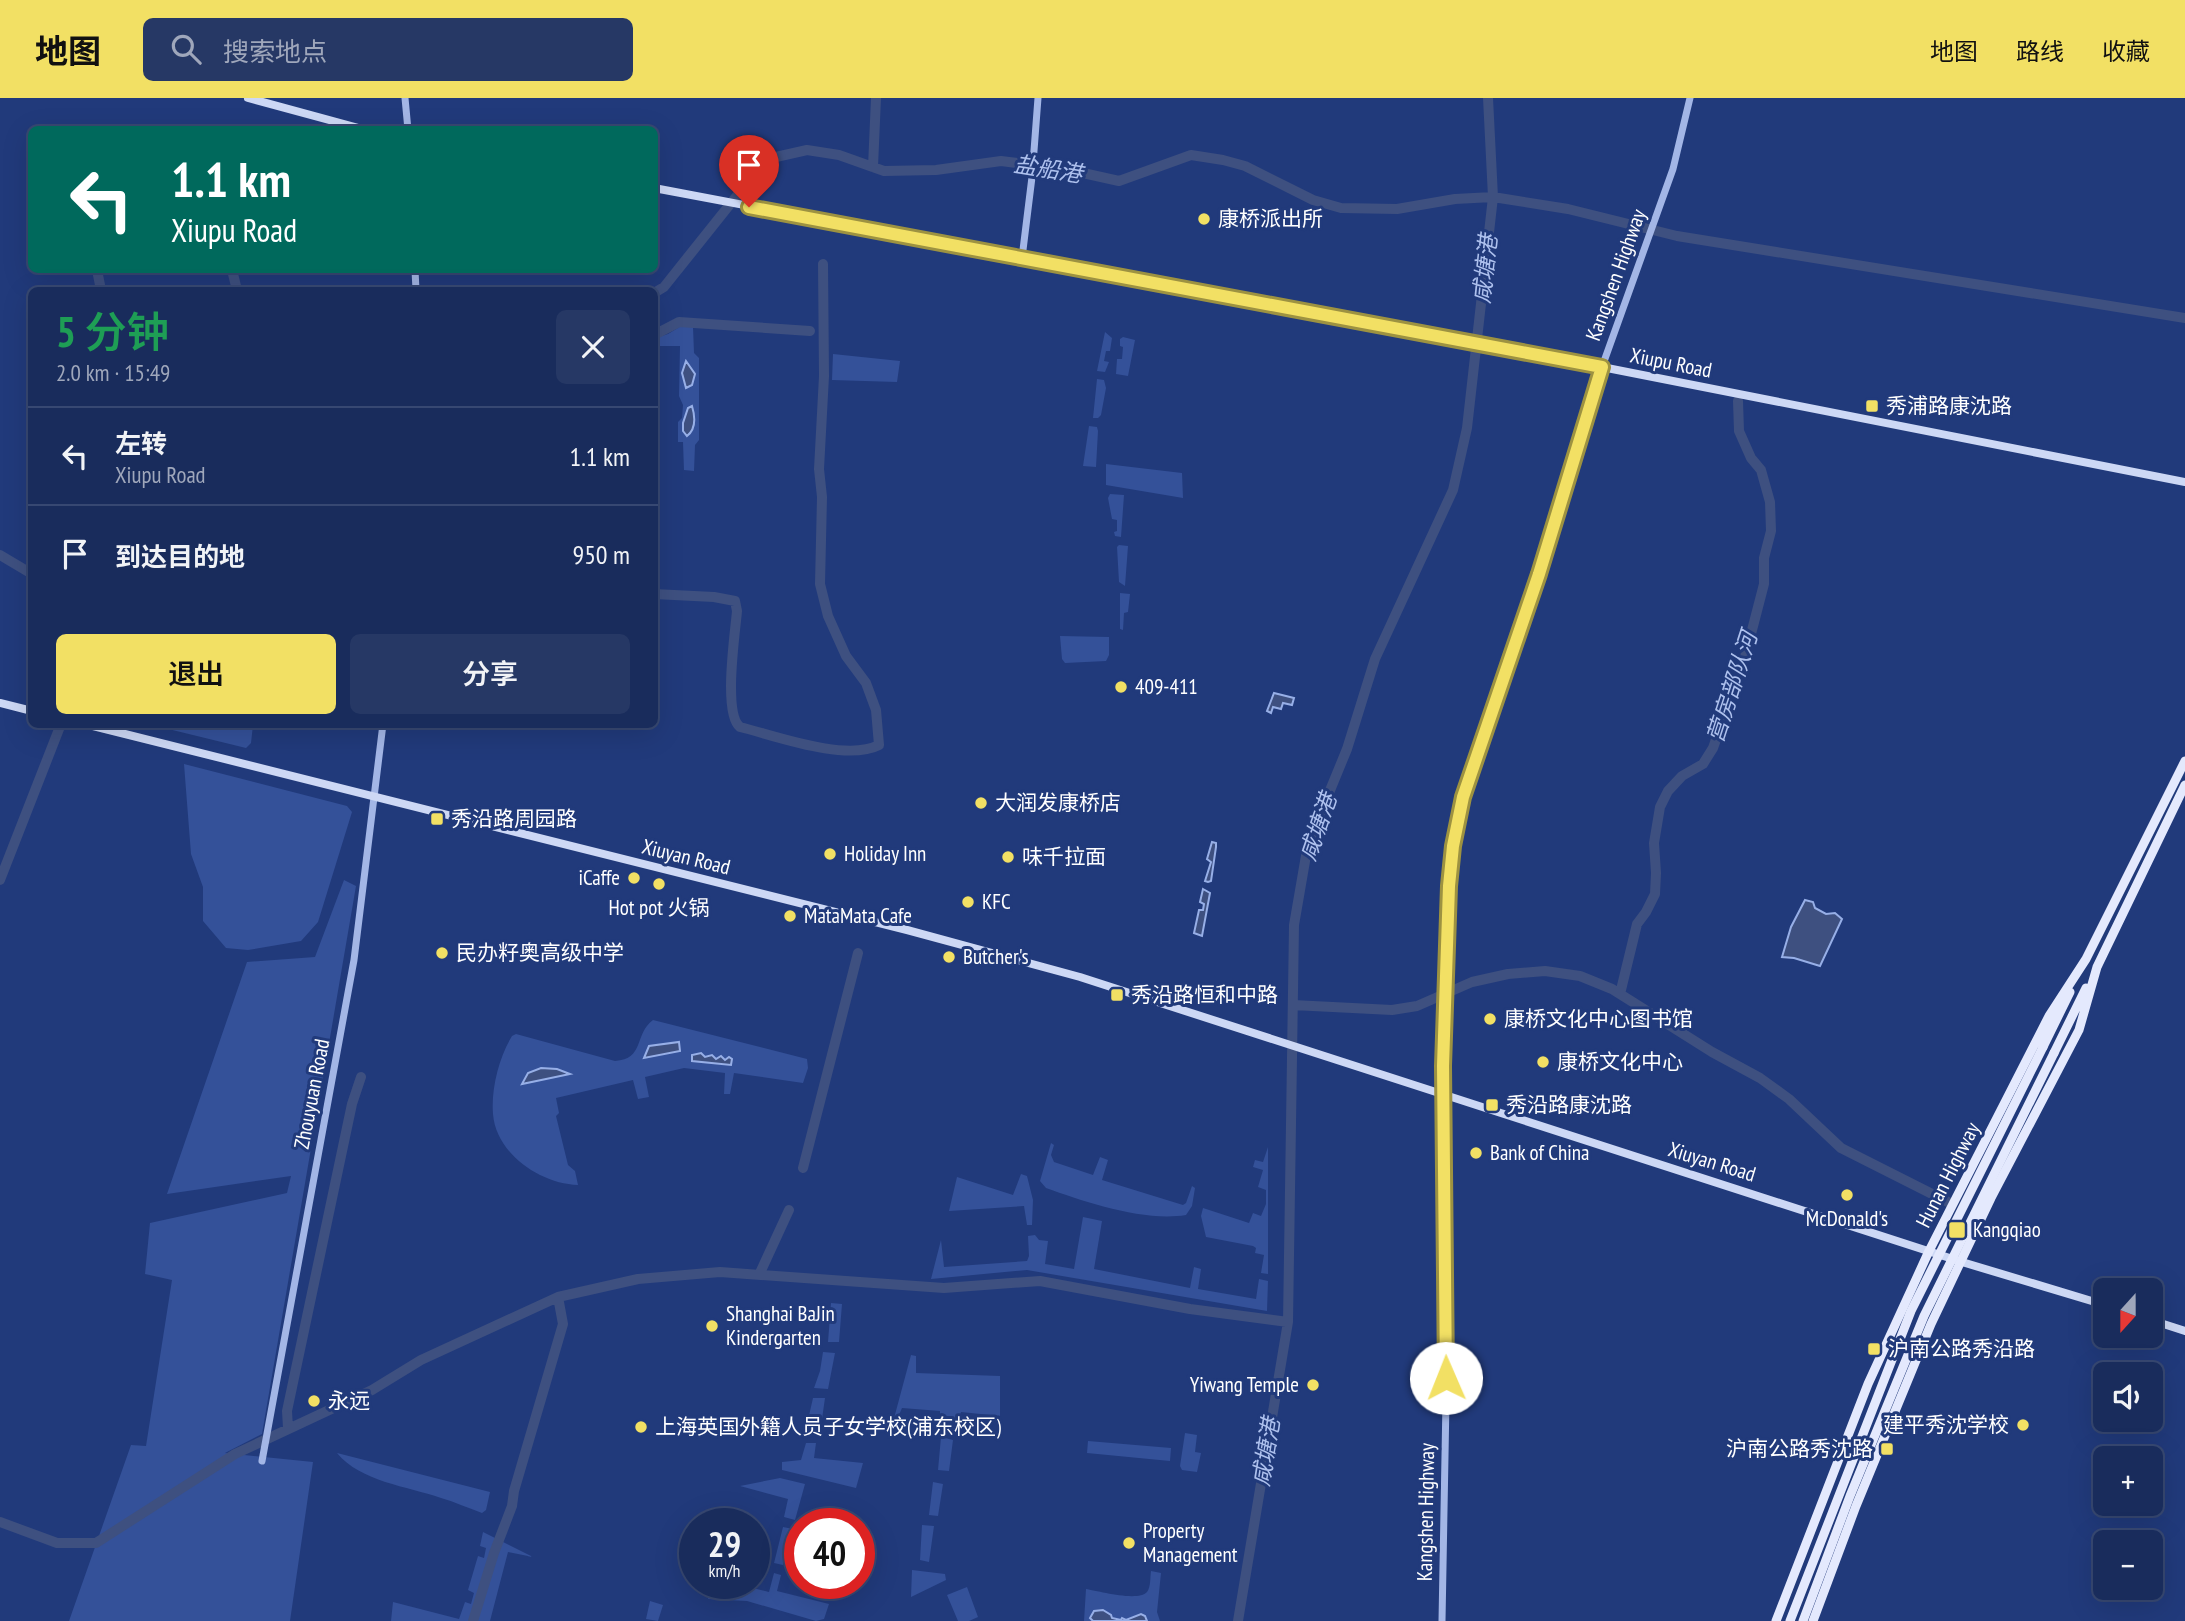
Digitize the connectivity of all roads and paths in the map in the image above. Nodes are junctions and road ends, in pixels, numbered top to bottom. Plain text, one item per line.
1 (248, 98) edge
2 (405, 98) edge
3 (1038, 98) edge
4 (1690, 98) edge
5 (351, 126) edge
6 (408, 126) edge
7 (658, 189) edge
8 (1022, 258) junction
9 (1602, 367) junction
10 (2185, 482) edge
11 (0, 703) edge
12 (28, 710) edge
13 (99, 728) edge
14 (382, 728) edge
15 (2185, 761) edge
16 (2185, 785) edge
17 (374, 796) junction
18 (2086, 959) junction
19 (2097, 967) junction
20 (1443, 1094) junction
21 (1929, 1251) junction
22 (1962, 1262) junction
23 (2093, 1301) edge
24 (2163, 1324) edge
25 (2185, 1331) edge
26 (265, 1459) dead end
27 (1442, 1621) edge
28 (1776, 1621) edge
29 (1790, 1621) edge
30 (1803, 1621) edge
31 (1812, 1621) edge

1 - 5 main road
2 - 6 street
3 - 8 street
4 - 9 street, Kangshen Highway
7 - 8 main road, Xiupu Road
8 - 9 main road, Xiupu Road
9 - 10 main road, Xiupu Road
9 - 20 street, Kangshen Highway
11 - 12 main road
13 - 17 main road, Xiuyan Road
14 - 17 street, Zhouyuan Road
15 - 18 main road, Hunan Highway
16 - 19 main road
17 - 20 main road, Xiuyan Road
17 - 26 street, Zhouyuan Road
18 - 21 main road, Hunan Highway
18 - 29 main road, bridge
19 - 22 main road
19 - 30 main road, bridge
20 - 21 main road, Xiuyan Road
20 - 27 street, Kangshen Highway
21 - 22 main road, Xiuyan Road
21 - 28 main road, Hunan Highway
22 - 23 main road, Xiuyan Road
22 - 31 main road
24 - 25 main road

